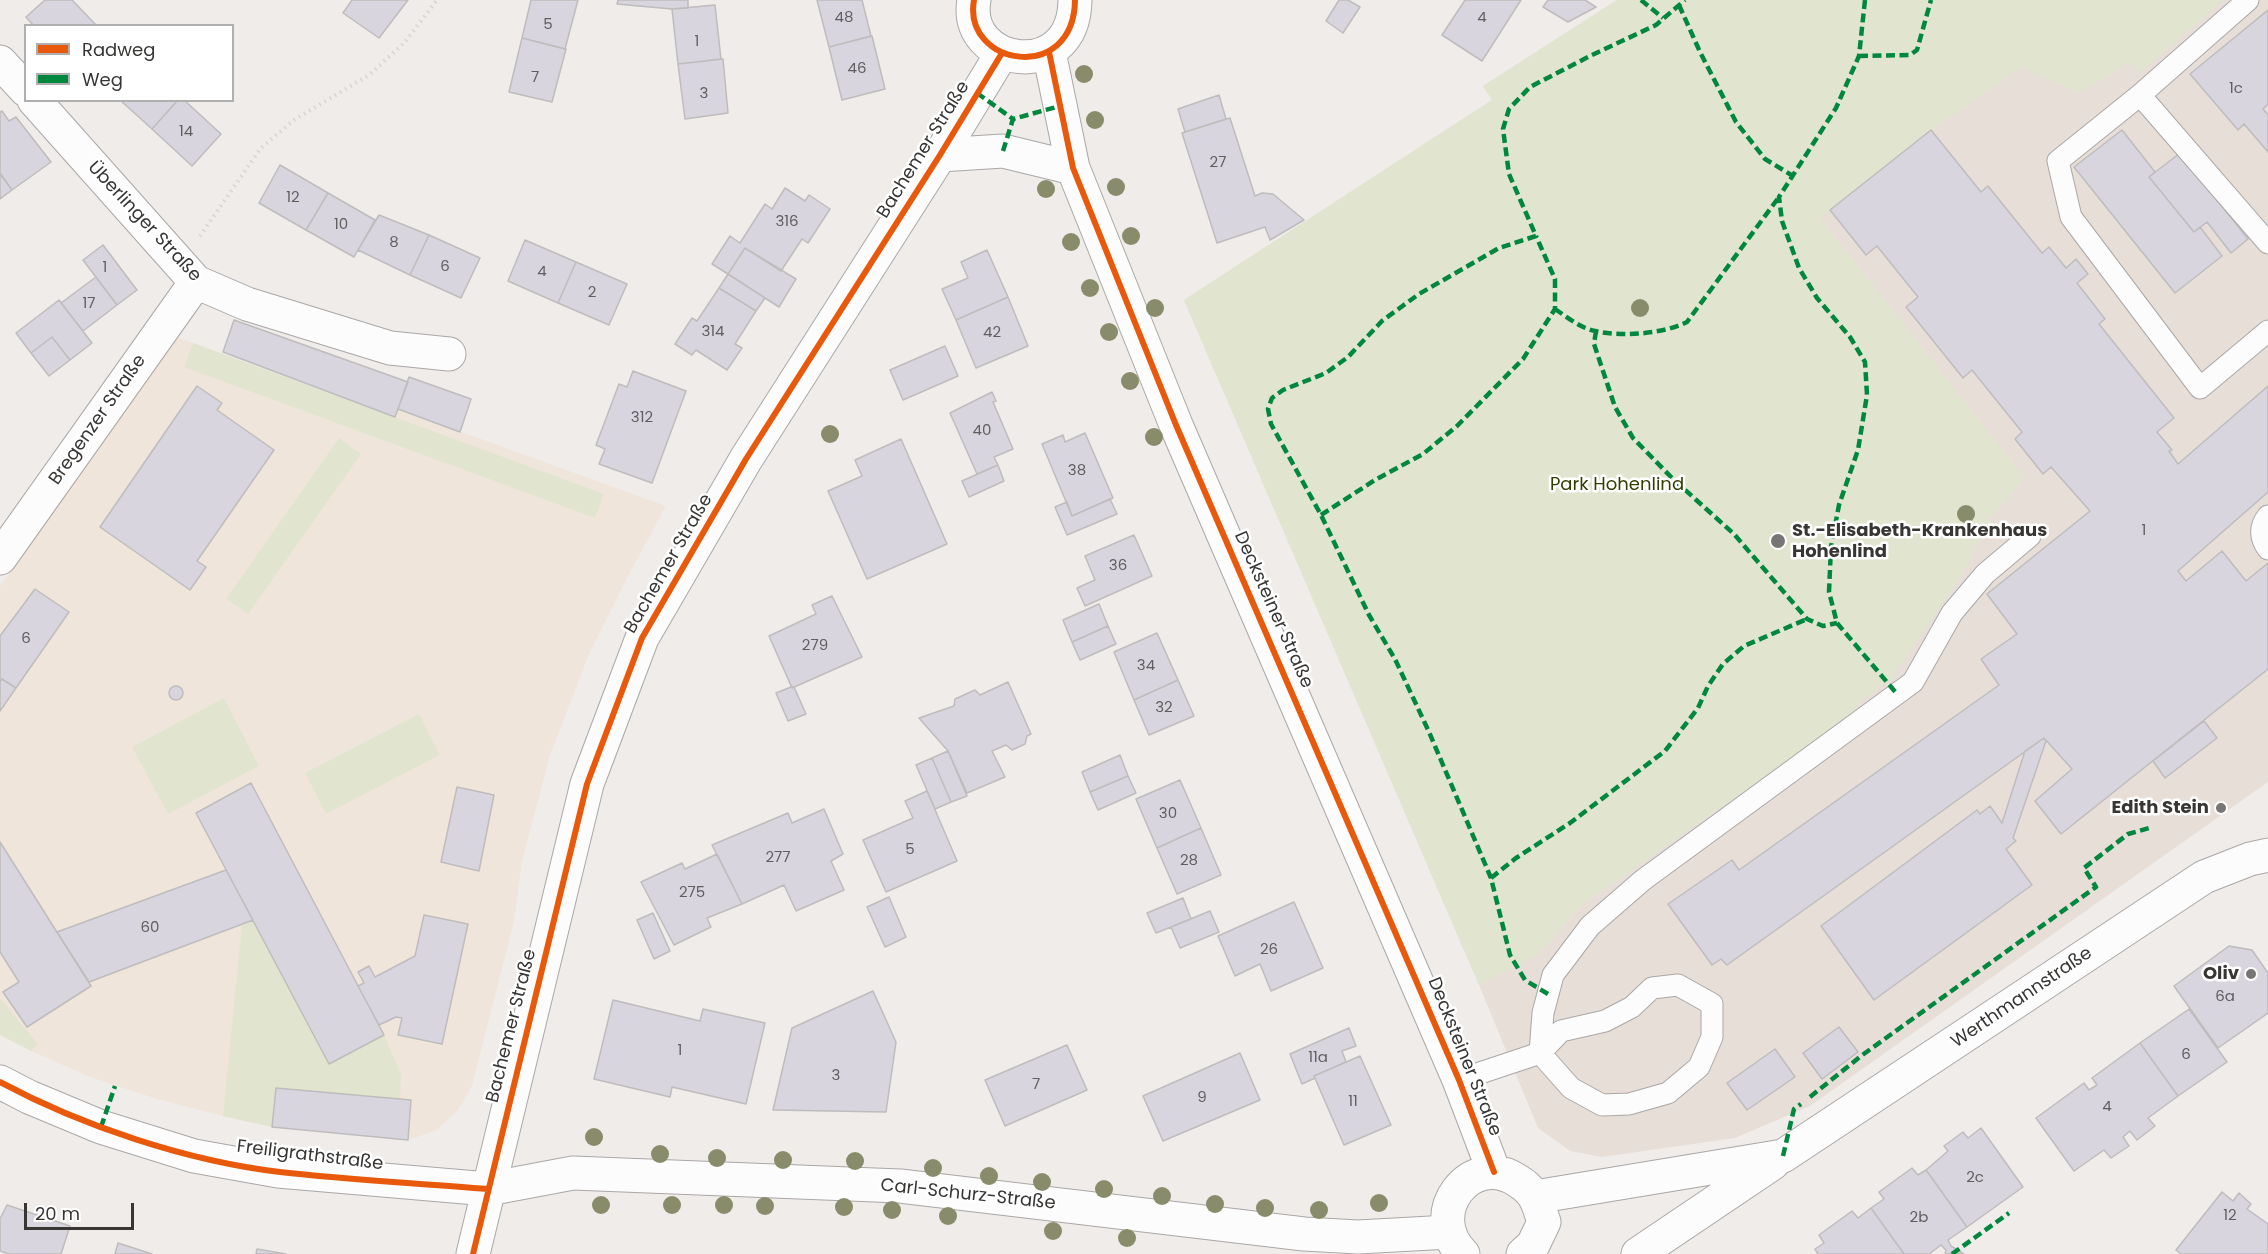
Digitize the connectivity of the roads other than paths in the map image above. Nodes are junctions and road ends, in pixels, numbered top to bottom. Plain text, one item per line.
1 (974, 0) edge
2 (1075, 0) edge
3 (2248, 0) edge
4 (1049, 52) junction
5 (1002, 53) junction
6 (0, 62) edge
7 (24, 88) edge
8 (2140, 95) junction
9 (36, 102) edge
10 (940, 155) junction
11 (1073, 168) junction
12 (2268, 243) edge
13 (186, 271) junction
14 (2268, 331) edge
15 (449, 354) dead end
16 (2268, 516) edge
17 (2030, 536) dead end
18 (2268, 549) edge
19 (0, 558) edge
20 (2268, 855) edge
21 (1540, 1053) junction
22 (1459, 1080) junction
23 (0, 1082) edge
24 (1783, 1156) junction
25 (1494, 1172) junction
26 (488, 1189) junction
27 (1535, 1197) junction
28 (1456, 1243) edge
29 (473, 1254) edge
30 (1523, 1254) edge
31 (1638, 1254) edge

1 - 5 street
2 - 4 street
3 - 8 lane
4 - 5 street
4 - 11 street, Decksteiner Straße
5 - 10 street, Bachemer Straße
6 - 7 street
8 - 12 lane
8 - 14 lane
9 - 13 street, Überlinger Straße
10 - 11 street
10 - 26 street, Bachemer Straße
11 - 22 street, Decksteiner Straße
13 - 15 street, Überlinger Straße
13 - 19 street, Bregenzer Straße
16 - 18 lane
17 - 21 lane
20 - 24 street, Werthmannstraße
21 - 21 lane
21 - 22 lane
22 - 25 street, Decksteiner Straße
23 - 26 street, Freiligrathstraße
24 - 27 street, Werthmannstraße
24 - 31 street, Werthmannstraße
25 - 27 street
25 - 28 street
26 - 28 street, Carl-Schurz-Straße
26 - 29 street, Bachemer Straße
27 - 30 street

